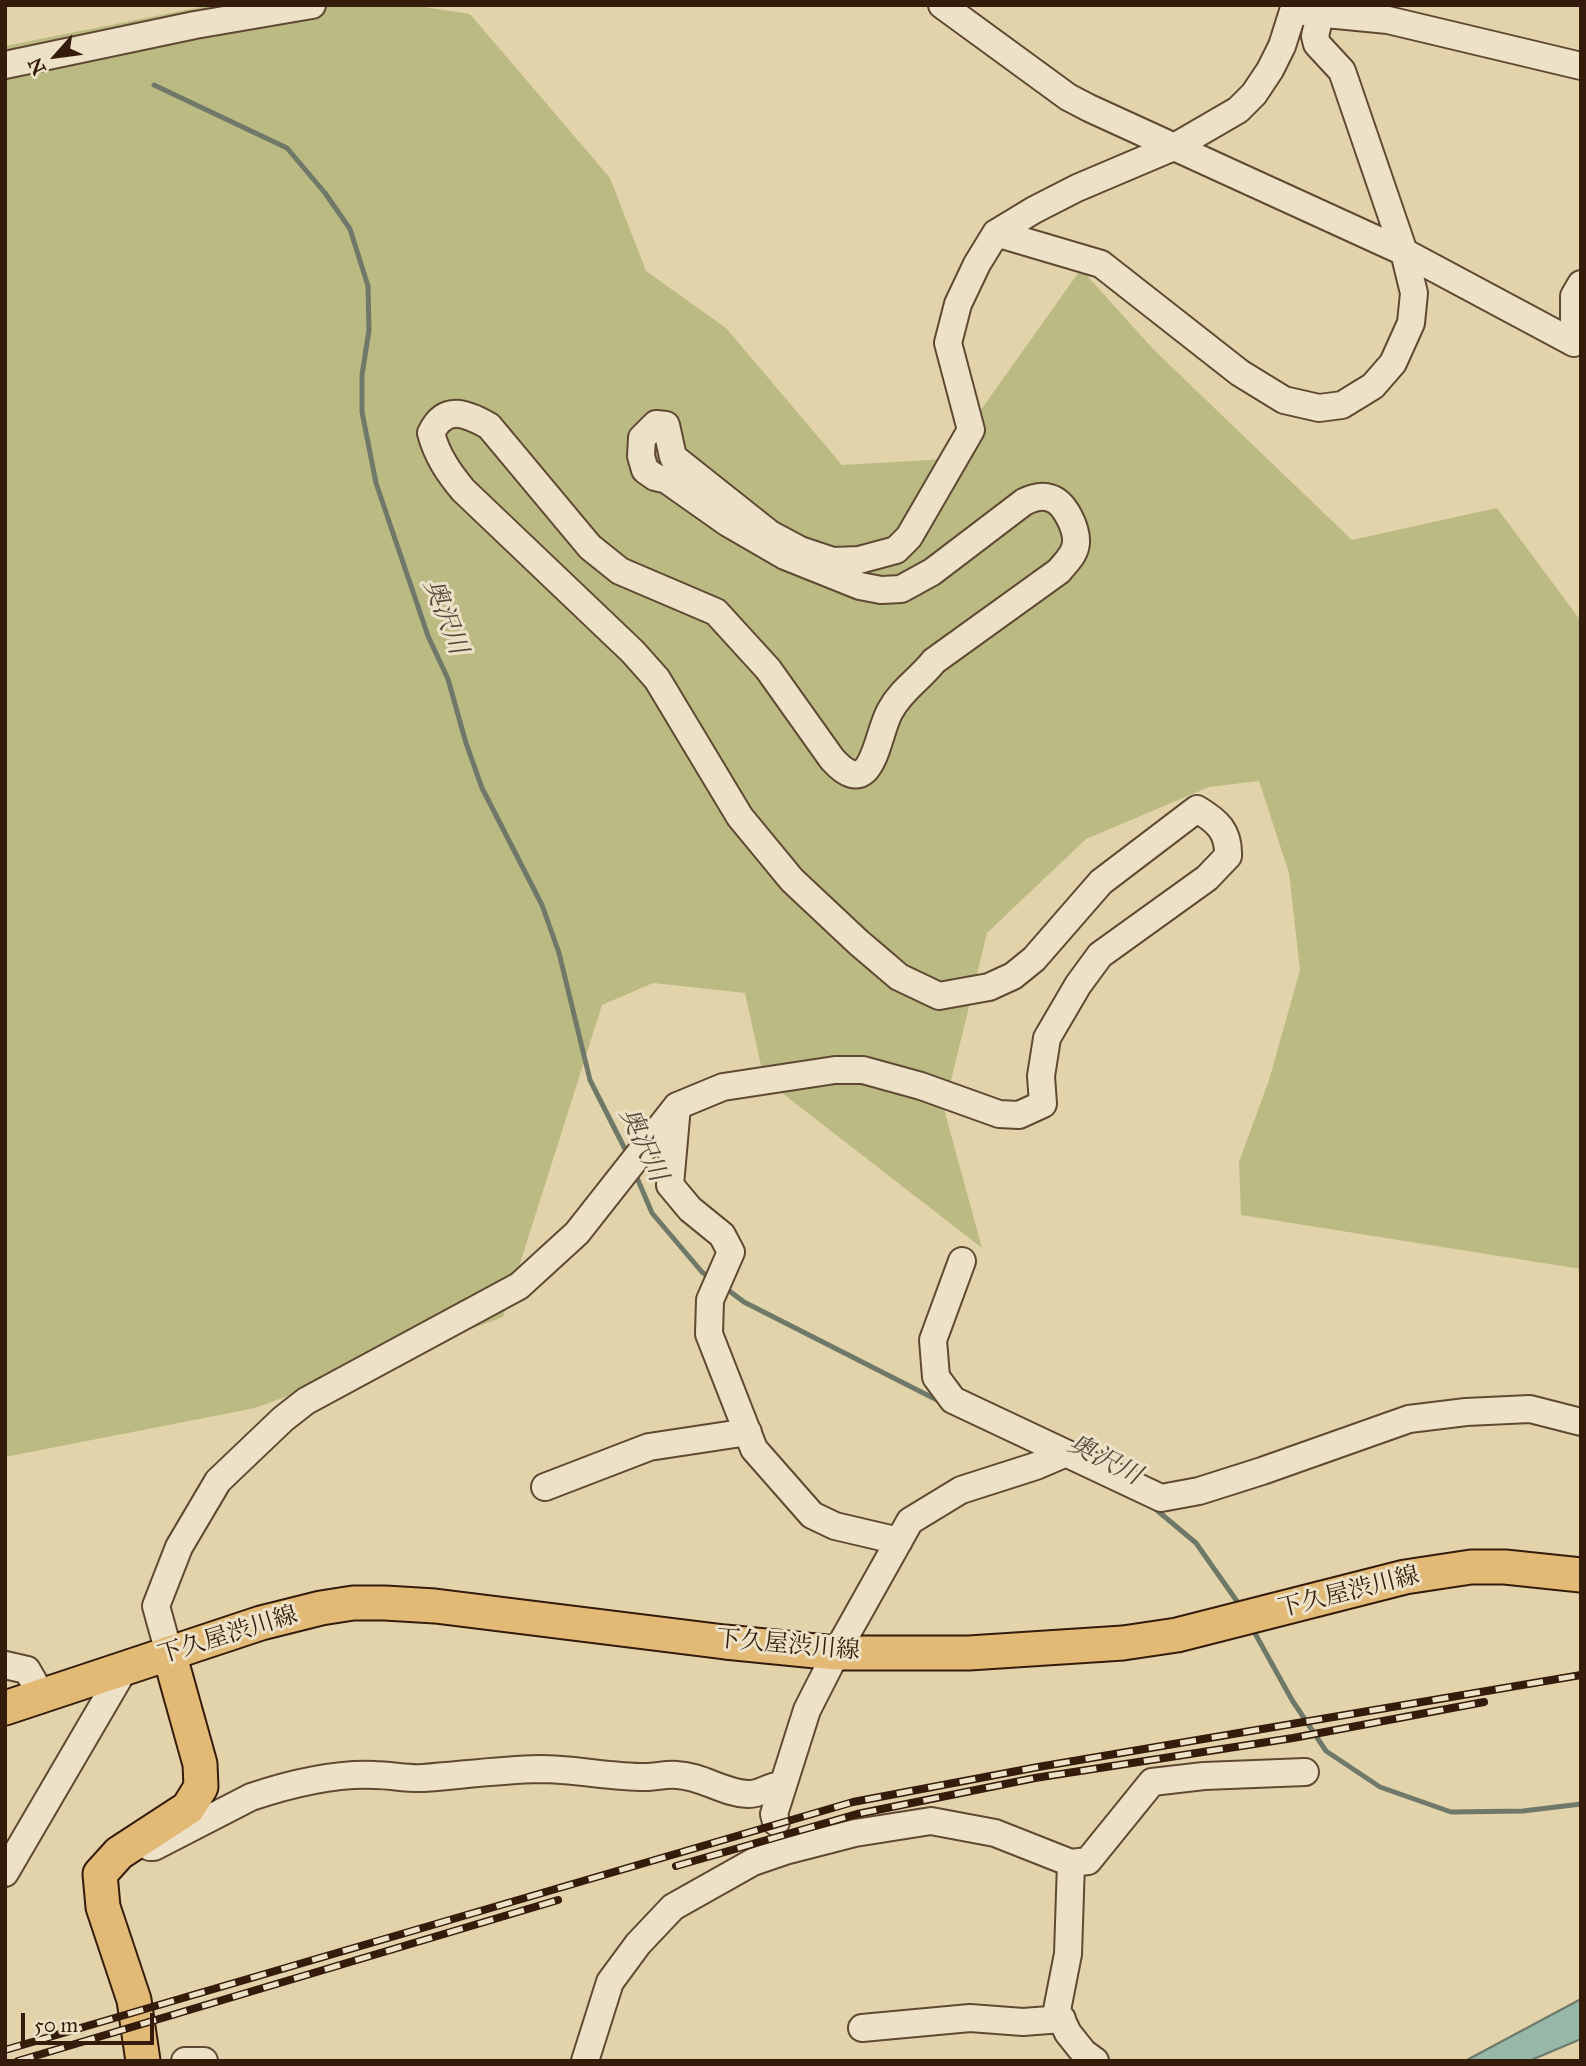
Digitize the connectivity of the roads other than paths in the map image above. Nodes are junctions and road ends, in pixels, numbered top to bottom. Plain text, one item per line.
1 (312, 5) edge
2 (942, 5) edge
3 (1289, 7) edge
4 (1320, 15) junction
5 (5, 65) edge
6 (1581, 66) edge
7 (1176, 146) junction
8 (996, 233) junction
9 (1404, 252) junction
10 (1581, 284) edge
11 (677, 1106) junction
12 (962, 1261) dead end
13 (1581, 1422) edge
14 (748, 1432) junction
15 (1064, 1454) junction
16 (545, 1487) dead end
17 (899, 1541) junction
18 (1581, 1575) edge
19 (169, 1653) junction
20 (836, 1653) junction
21 (5, 1665) edge
22 (123, 1671) junction
23 (43, 1696) junction
24 (5, 1709) edge
25 (1305, 1772) dead end
26 (783, 1786) junction
27 (145, 1837) junction
28 (781, 1839) junction
29 (1071, 1863) junction
30 (5, 1873) edge
31 (1062, 2020) junction
32 (862, 2028) dead end
33 (136, 2059) edge
34 (186, 2061) edge
35 (204, 2061) edge
36 (585, 2061) edge
37 (1095, 2061) edge

1 - 5 street
2 - 7 street
3 - 4 street
3 - 7 street
4 - 6 street
4 - 9 street
7 - 8 street
7 - 9 street
8 - 9 street
8 - 11 street
9 - 10 street
11 - 14 street
11 - 19 street
12 - 15 street
13 - 15 street
14 - 16 street
14 - 17 street
15 - 17 street
17 - 20 street
18 - 20 main road, 下久屋渋川線
19 - 20 main road, 下久屋渋川線
19 - 22 main road, 下久屋渋川線
19 - 27 main road
20 - 26 street
21 - 23 street
22 - 23 main road, 下久屋渋川線
22 - 30 street
23 - 24 main road, 下久屋渋川線
25 - 29 street
26 - 27 street
26 - 28 street
27 - 33 main road
28 - 29 street
28 - 36 street
29 - 31 street
31 - 32 street
31 - 37 street
34 - 35 street

